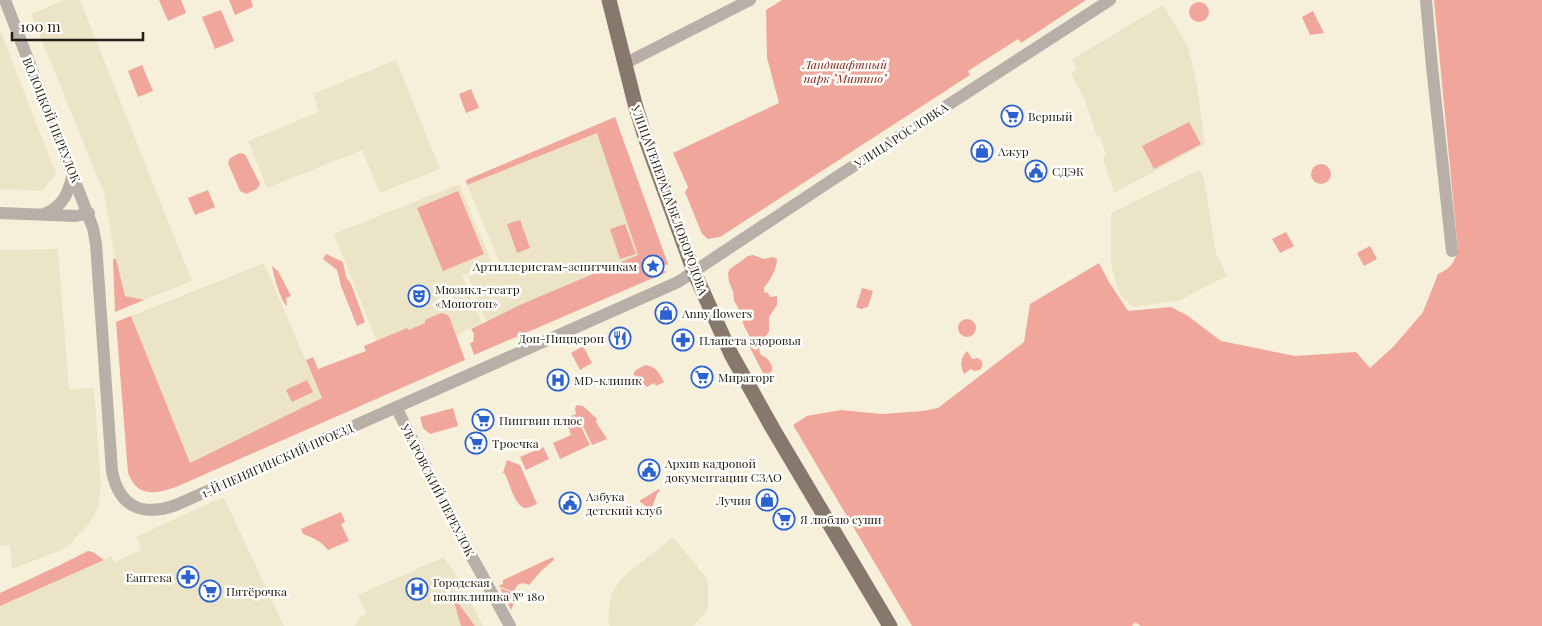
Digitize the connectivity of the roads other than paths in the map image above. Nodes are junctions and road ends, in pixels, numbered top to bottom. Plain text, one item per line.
1 (5, 0) edge
2 (609, 0) edge
3 (750, 0) edge
4 (1110, 0) edge
5 (1426, 0) edge
6 (624, 64) junction
7 (74, 174) junction
8 (88, 212) junction
9 (0, 213) edge
10 (42, 215) junction
11 (1452, 251) dead end
12 (694, 272) junction
13 (396, 407) junction
14 (510, 626) edge
15 (890, 626) edge

1 - 7 street, ВОЛОЦКОЙ ПЕРЕУЛОК
2 - 6 main road, УЛИЦА ГЕНЕРАЛА БЕЛОБОРОДОВА
3 - 6 street
4 - 12 street, УЛИЦА РОСЛОВКА
5 - 11 street
6 - 12 main road, УЛИЦА ГЕНЕРАЛА БЕЛОБОРОДОВА
7 - 8 street, ВОЛОЦКОЙ ПЕРЕУЛОК
7 - 10 street
8 - 10 street
8 - 13 street, 1-Й ПЕНЯГИНСКИЙ ПРОЕЗД
9 - 10 street
12 - 13 street, 1-Й ПЕНЯГИНСКИЙ ПРОЕЗД
12 - 15 main road, УЛИЦА ГЕНЕРАЛА БЕЛОБОРОДОВА
13 - 14 street, УВАРОВСКИЙ ПЕРЕУЛОК

